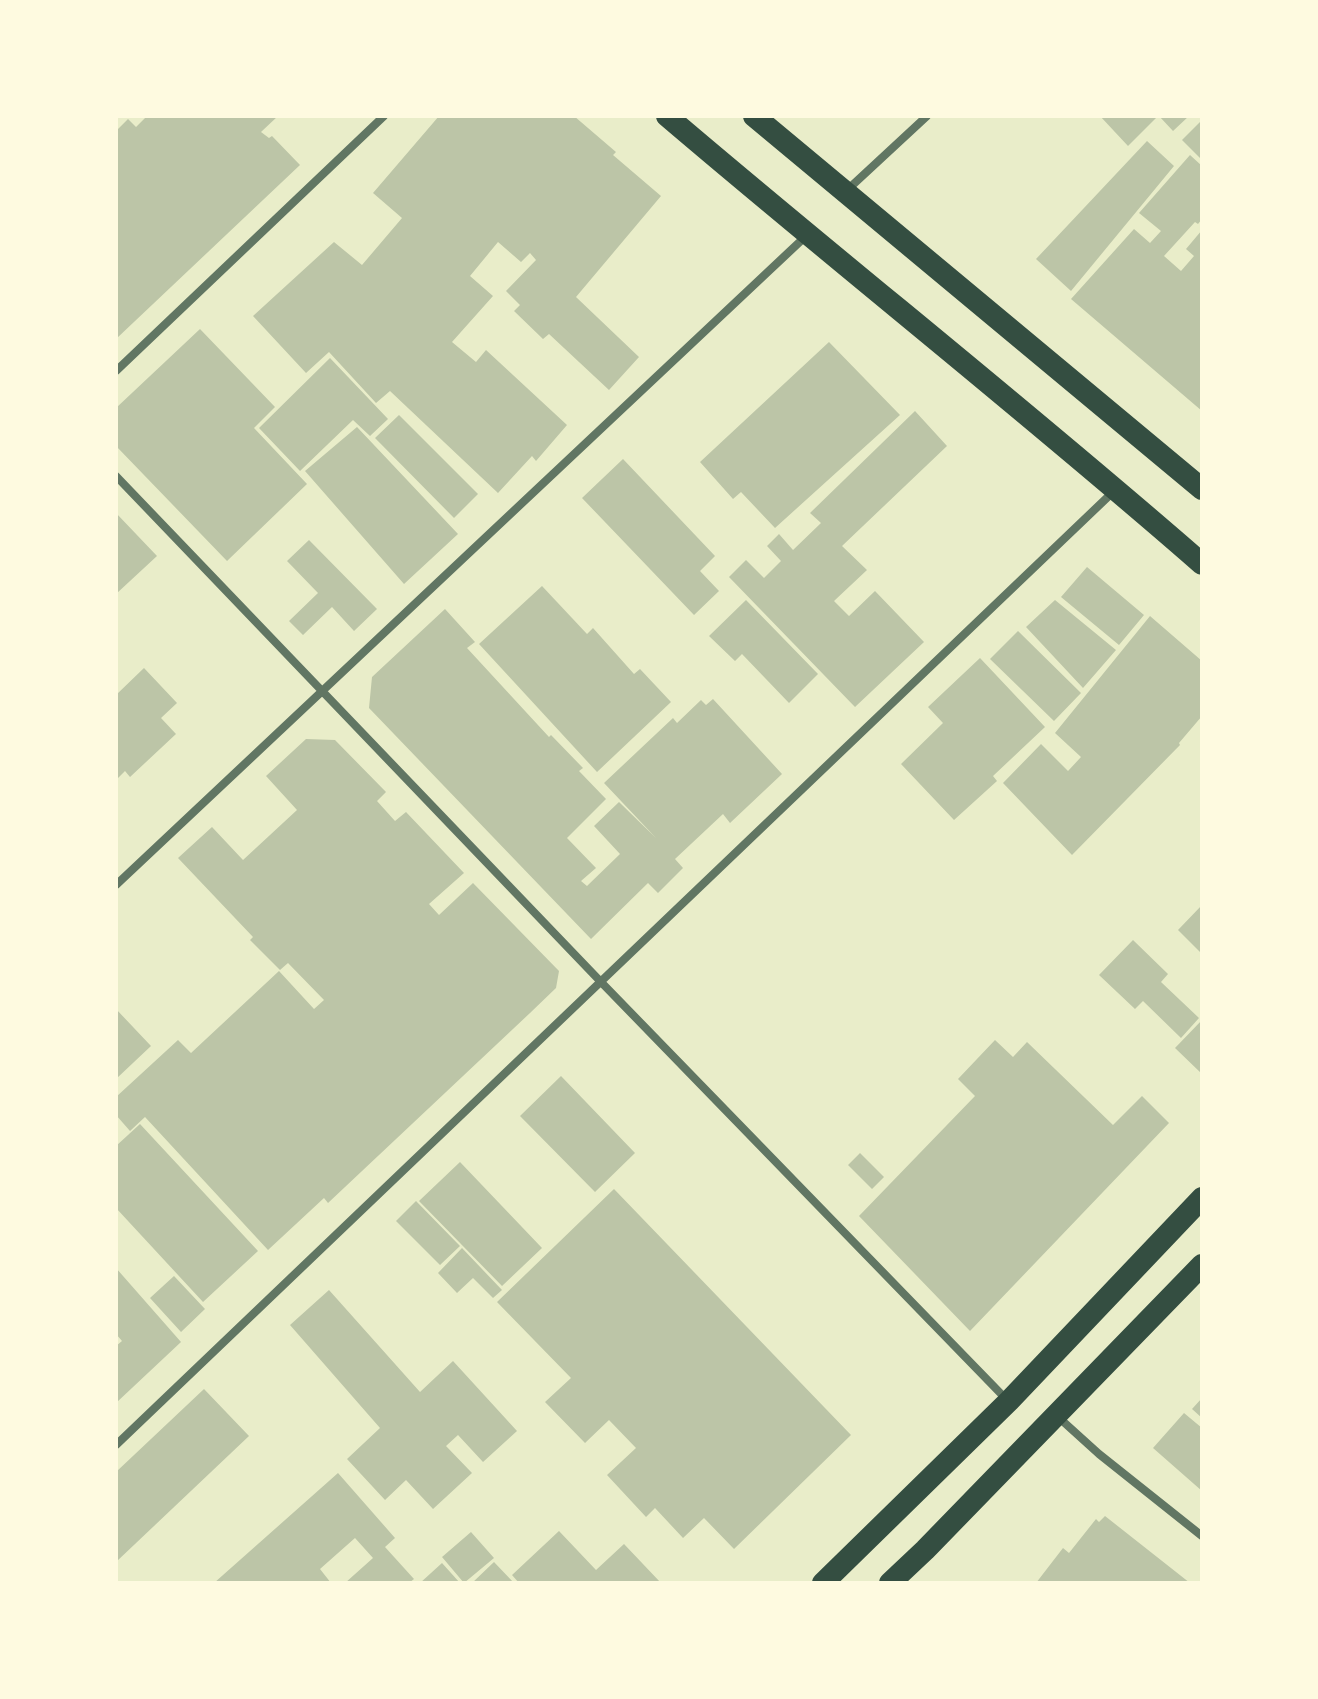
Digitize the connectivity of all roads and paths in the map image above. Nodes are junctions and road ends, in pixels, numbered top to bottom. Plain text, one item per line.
1 (384, 116) edge
2 (667, 116) edge
3 (754, 116) edge
4 (927, 116) edge
5 (845, 192) junction
6 (807, 235) junction
7 (116, 371) edge
8 (116, 476) edge
9 (1116, 489) junction
10 (1202, 489) edge
11 (1202, 564) edge
12 (322, 692) junction
13 (116, 885) edge
14 (601, 982) junction
15 (1202, 1198) edge
16 (1202, 1265) edge
17 (1009, 1401) junction
18 (1056, 1415) junction
19 (116, 1445) edge
20 (1202, 1536) edge
21 (823, 1583) edge
22 (890, 1583) edge

1 - 7 street
2 - 6 highway
3 - 5 highway
4 - 5 street
5 - 10 highway
6 - 9 highway
6 - 12 street
8 - 12 street
9 - 11 highway
9 - 14 street
12 - 13 street
12 - 14 street
14 - 17 street
14 - 19 street
15 - 17 highway
16 - 18 highway
17 - 21 highway
18 - 20 street
18 - 22 highway

